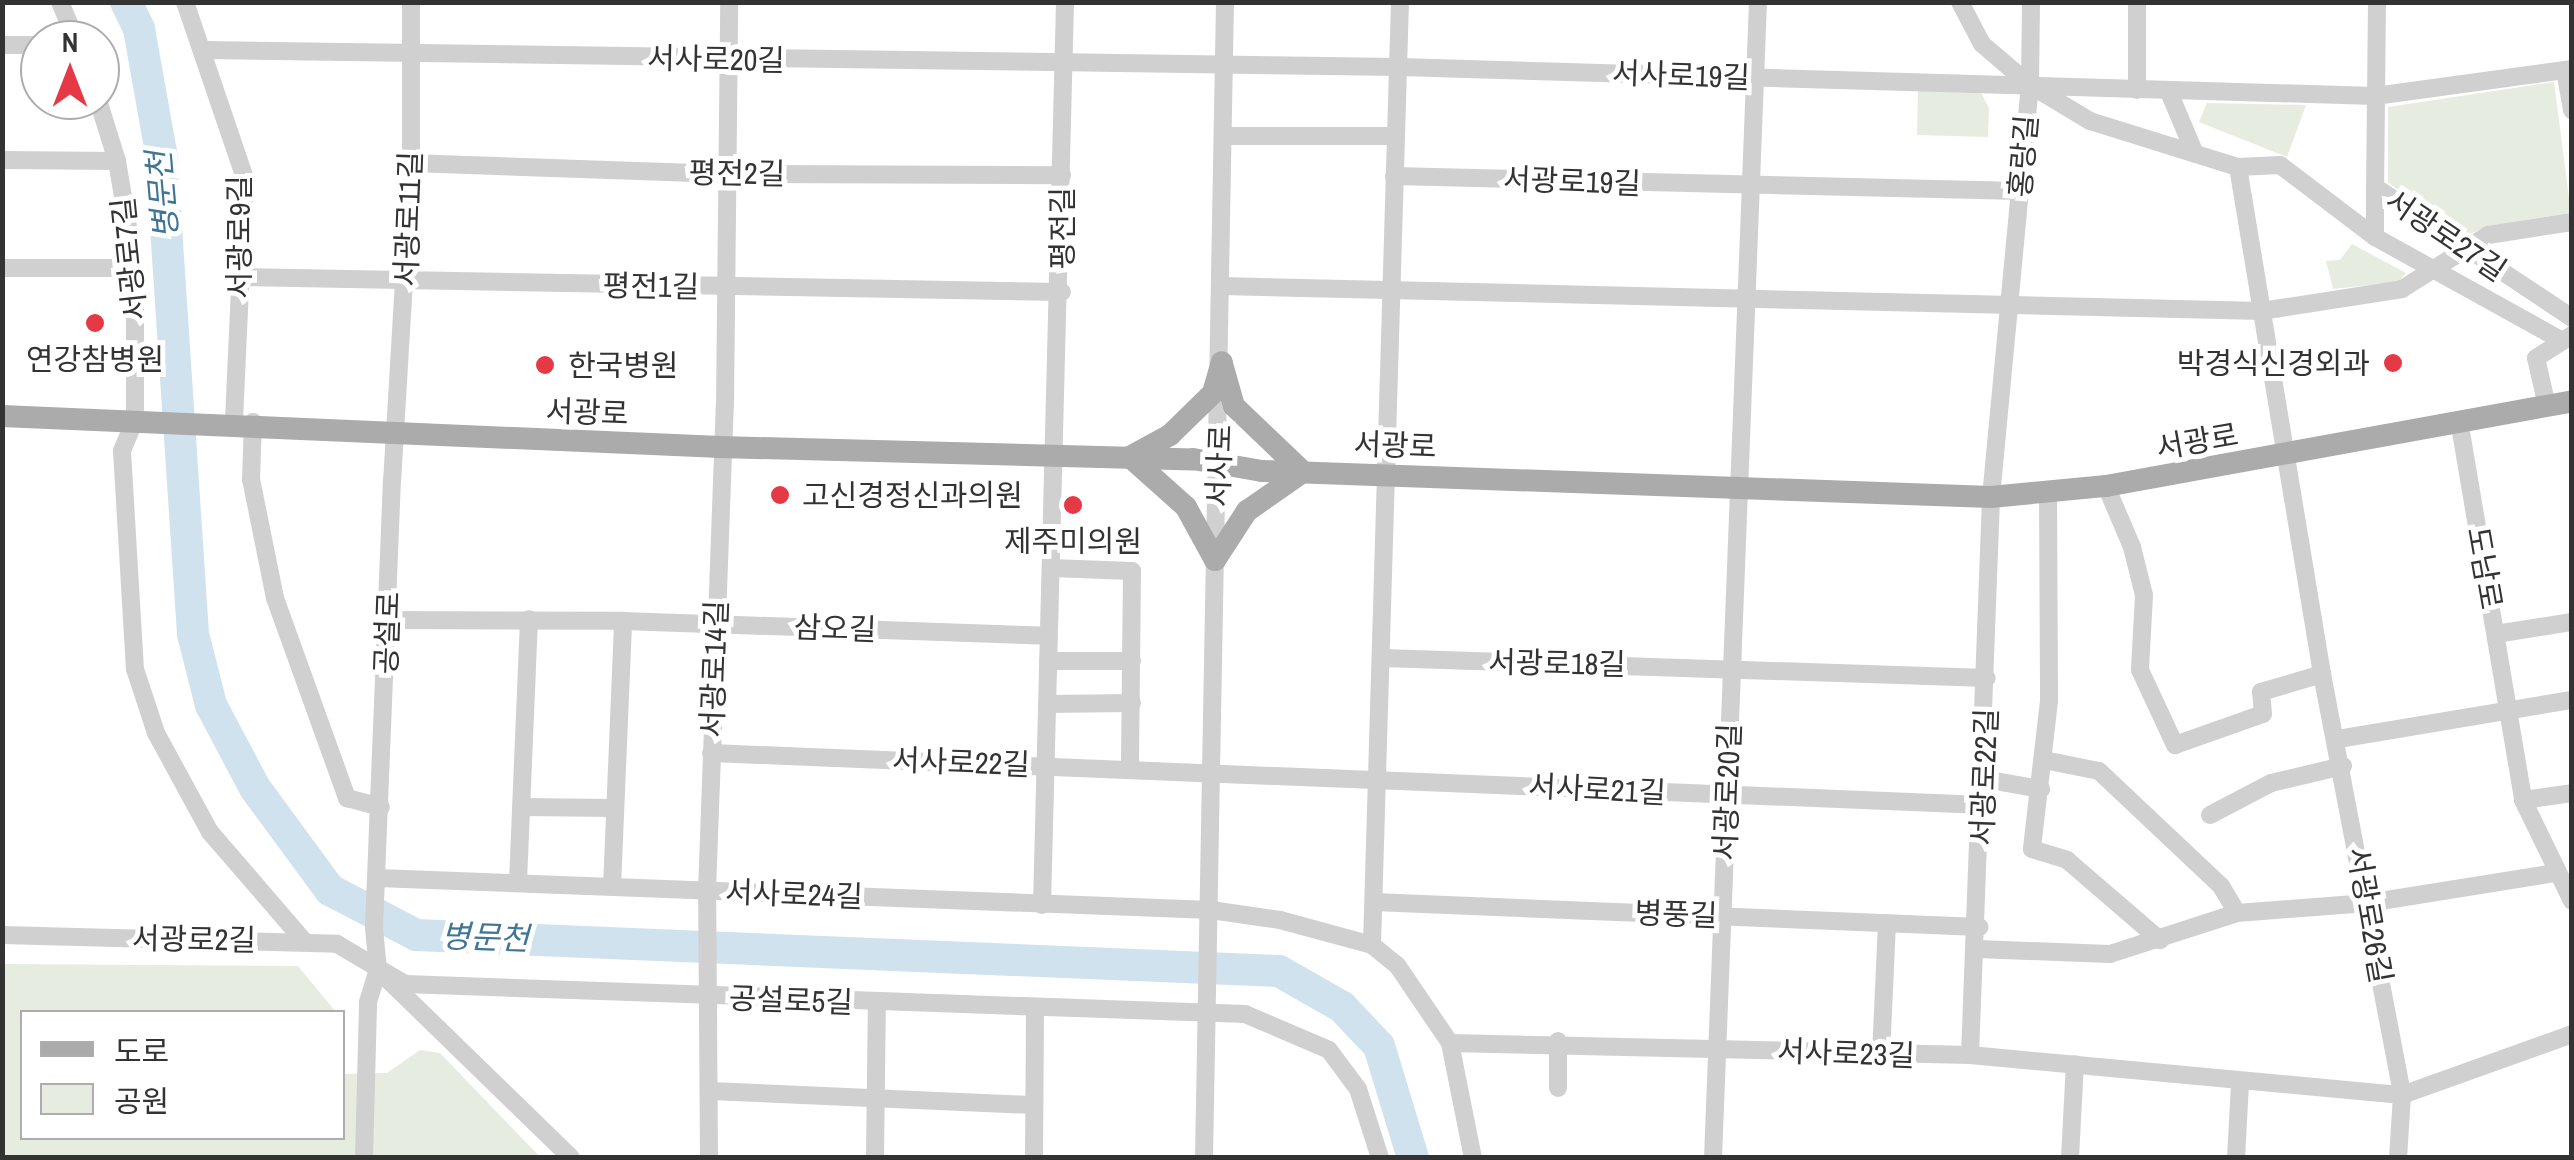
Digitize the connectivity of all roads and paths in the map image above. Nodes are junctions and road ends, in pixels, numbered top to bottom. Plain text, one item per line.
1 (185, 2) edge
2 (411, 2) edge
3 (729, 2) edge
4 (1065, 2) edge
5 (1225, 2) edge
6 (1400, 2) edge
7 (1758, 2) edge
8 (1960, 2) edge
9 (2031, 2) edge
10 (2136, 2) edge
11 (2377, 2) edge
12 (207, 50) junction
13 (410, 51) junction
14 (729, 60) junction
15 (1064, 67) junction
16 (1399, 67) junction
17 (1224, 68) junction
18 (2568, 69) edge
19 (1754, 77) junction
20 (2030, 85) junction
21 (2137, 90) junction
22 (2168, 92) junction
23 (2374, 96) junction
24 (2572, 110) edge
25 (104, 120) edge
26 (1224, 136) junction
27 (1393, 136) junction
28 (2196, 154) junction
29 (2, 160) edge
30 (117, 161) junction
31 (411, 163) junction
32 (2238, 167) junction
33 (731, 174) junction
34 (1062, 175) junction
35 (1394, 176) junction
36 (1750, 187) junction
37 (2375, 187) junction
38 (2020, 191) junction
39 (2572, 222) edge
40 (2375, 237) junction
41 (2464, 250) junction
42 (2, 268) edge
43 (135, 268) junction
44 (2434, 269) junction
45 (240, 277) junction
46 (406, 279) junction
47 (1222, 286) junction
48 (1392, 287) junction
49 (726, 288) junction
50 (1062, 292) junction
51 (1746, 300) junction
52 (2010, 308) junction
53 (2262, 311) junction
54 (2572, 318) edge
55 (2565, 337) edge
56 (1222, 362) junction
57 (2572, 400) edge
58 (2547, 406) junction
59 (2, 416) edge
60 (135, 420) junction
61 (232, 422) junction
62 (2460, 426) junction
63 (395, 435) junction
64 (720, 447) junction
65 (1056, 454) junction
66 (2286, 456) junction
67 (1130, 457) junction
68 (1219, 462) junction
69 (1303, 472) junction
70 (1387, 475) junction
71 (1739, 486) junction
72 (2106, 486) junction
73 (2048, 495) junction
74 (1991, 498) junction
75 (1216, 560) junction
76 (1050, 568) junction
77 (529, 619) junction
78 (388, 620) junction
79 (622, 621) junction
80 (2572, 622) edge
81 (718, 624) junction
82 (2496, 634) junction
83 (1048, 636) junction
84 (1383, 658) junction
85 (1048, 661) junction
86 (1132, 661) junction
87 (1730, 666) junction
88 (2322, 674) junction
89 (1987, 678) junction
90 (2572, 700) edge
91 (1132, 703) junction
92 (1048, 704) junction
93 (2510, 709) junction
94 (2338, 739) junction
95 (711, 753) junction
96 (2044, 760) junction
97 (1044, 765) junction
98 (2343, 766) junction
99 (1130, 770) junction
100 (1211, 772) junction
101 (1376, 778) junction
102 (1984, 779) junction
103 (2041, 789) junction
104 (2572, 794) edge
105 (1728, 795) junction
106 (2524, 800) junction
107 (1983, 805) junction
108 (381, 807) junction
109 (521, 807) junction
110 (615, 808) junction
111 (2210, 815) dead end
112 (2556, 873) junction
113 (377, 878) junction
114 (518, 882) junction
115 (612, 886) junction
116 (707, 897) junction
117 (2572, 901) edge
118 (1374, 902) junction
119 (2368, 903) junction
120 (1042, 905) junction
121 (1211, 910) junction
122 (2237, 913) junction
123 (1722, 916) junction
124 (1887, 923) junction
125 (1979, 927) junction
126 (2, 936) edge
127 (2160, 940) junction
128 (304, 941) junction
129 (1372, 946) junction
130 (1978, 948) junction
131 (378, 970) junction
132 (709, 989) junction
133 (878, 1003) junction
134 (1208, 1007) junction
135 (1036, 1008) junction
136 (2572, 1034) edge
137 (1558, 1041) junction
138 (1450, 1043) junction
139 (1716, 1048) junction
140 (1882, 1055) junction
141 (1970, 1056) junction
142 (2074, 1064) junction
143 (2240, 1084) junction
144 (1558, 1088) dead end
145 (710, 1091) junction
146 (2402, 1095) junction
147 (876, 1098) junction
148 (1034, 1105) junction
149 (364, 1158) edge
150 (571, 1158) edge
151 (708, 1158) edge
152 (876, 1158) edge
153 (1034, 1158) edge
154 (1204, 1158) edge
155 (1380, 1158) edge
156 (1474, 1158) edge
157 (1713, 1158) edge
158 (2070, 1158) edge
159 (2236, 1158) edge
160 (2398, 1158) edge

1 - 12 street, 서광로9길
2 - 13 street, 서광로11길
3 - 14 street, 서광로14길
4 - 15 street, 평전길
5 - 17 street, 서사로
6 - 16 street
7 - 19 street, 서광로20길
8 - 20 street
9 - 20 street, 홍랑길
10 - 21 street
11 - 23 street, 서광로27길
12 - 13 street, 서사로20길
12 - 45 street, 서광로9길
13 - 14 street, 서사로20길
13 - 31 street, 서광로11길
14 - 15 street, 서사로20길
14 - 33 street, 서광로14길
15 - 17 street, 서사로20길
15 - 34 street, 평전길
16 - 17 street, 서사로19길
16 - 19 street, 서사로19길
16 - 27 street
17 - 26 street, 서사로
18 - 23 street, 서사로19길
18 - 24 street
19 - 20 street, 서사로19길
19 - 36 street, 서광로20길
20 - 21 street, 서사로19길
20 - 28 street
20 - 38 street, 홍랑길
21 - 22 street, 서사로19길
22 - 23 street, 서사로19길
22 - 28 street
23 - 37 street, 서광로27길
25 - 30 street, 서광로7길
26 - 27 street
26 - 47 street, 서사로
27 - 35 street
28 - 32 street
29 - 30 street
30 - 43 street, 서광로7길
31 - 33 street, 평전2길
31 - 46 street, 서광로11길
32 - 40 street
32 - 53 street, 서광로26길
33 - 34 street, 평전2길
33 - 49 street, 서광로14길
34 - 50 street, 평전길
35 - 36 street, 서광로19길
35 - 48 street
36 - 38 street, 서광로19길
36 - 51 street, 서광로20길
37 - 40 street
37 - 41 street, 서광로27길
38 - 52 street, 홍랑길
39 - 41 street
40 - 44 street
41 - 44 street
41 - 54 street, 서광로27길
42 - 43 street
43 - 60 street, 서광로7길
44 - 53 street
44 - 55 street
45 - 46 street, 평전1길
45 - 61 street, 서광로9길
46 - 49 street, 평전1길
46 - 63 street, 서광로11길
47 - 48 street
47 - 56 street, 서사로
48 - 51 street
48 - 70 street
49 - 50 street, 평전1길
49 - 64 street, 서광로14길
50 - 65 street, 평전길
51 - 52 street
51 - 71 street, 서광로20길
52 - 53 street
52 - 74 street, 홍랑길
53 - 66 street, 서광로26길
55 - 58 street
56 - 67 main road
56 - 68 street, 서사로
56 - 69 main road
57 - 58 main road, 서광로
58 - 62 main road, 서광로
59 - 60 main road
60 - 61 main road, 서광로
60 - 128 street
61 - 63 main road, 서광로
61 - 108 street, 서광로9길
62 - 66 main road, 서광로
62 - 82 street, 도남로
63 - 64 main road, 서광로
63 - 78 street, 공설로
64 - 65 main road, 서광로
64 - 81 street, 서광로14길
65 - 67 main road, 서광로
65 - 76 street, 평전길
66 - 72 main road, 서광로
66 - 88 street, 서광로26길
67 - 68 main road, 서광로
67 - 75 main road
68 - 69 main road, 서광로
68 - 75 street, 서사로
69 - 70 main road, 서광로
69 - 75 main road
70 - 71 main road, 서광로
70 - 84 street
71 - 74 main road, 서광로
71 - 87 street, 서광로20길
72 - 73 main road, 서광로
72 - 88 street
73 - 74 main road, 서광로
73 - 96 street
74 - 89 street, 서광로22길
75 - 100 street, 서사로
76 - 83 street, 평전길
76 - 86 street
77 - 78 street, 삼오길
77 - 79 street, 삼오길
77 - 109 street
78 - 108 street, 공설로
79 - 81 street, 삼오길
79 - 110 street
80 - 82 street
81 - 83 street, 삼오길
81 - 95 street, 서광로14길
82 - 93 street, 도남로
83 - 85 street, 평전길
84 - 87 street, 서광로18길
84 - 101 street
85 - 86 street
85 - 92 street, 평전길
86 - 91 street
87 - 89 street
87 - 105 street, 서광로20길
88 - 94 street, 서광로26길
89 - 102 street, 서광로22길
90 - 93 street
91 - 92 street
91 - 99 street
92 - 97 street, 평전길
93 - 94 street
93 - 106 street, 도남로
94 - 98 street, 서광로26길
95 - 97 street, 서사로22길
95 - 116 street, 서광로14길
96 - 103 street
96 - 122 street
97 - 99 street, 서사로22길
97 - 120 street, 평전길
98 - 111 street
98 - 119 street, 서광로26길
99 - 100 street, 서사로22길
100 - 101 street, 서사로21길
100 - 121 street, 서사로
101 - 105 street, 서사로21길
101 - 118 street
102 - 103 street
102 - 107 street, 서광로22길
103 - 127 street
104 - 106 street
105 - 107 street, 서사로21길
105 - 123 street, 서광로20길
106 - 112 street, 도남로
107 - 125 street, 서광로22길
108 - 113 street, 공설로
109 - 110 street
109 - 114 street
110 - 115 street
112 - 117 street, 도남로
112 - 119 street
113 - 114 street, 서사로24길
113 - 131 street, 공설로
114 - 115 street, 서사로24길
115 - 116 street, 서사로24길
116 - 120 street, 서사로24길
116 - 132 street, 서광로14길
118 - 123 street, 병풍길
118 - 129 street
119 - 122 street
119 - 146 street, 서광로26길
120 - 121 street, 서사로24길
121 - 129 street
121 - 134 street, 서사로
122 - 127 street
123 - 124 street, 병풍길
123 - 139 street, 서광로20길
124 - 125 street, 병풍길
124 - 140 street
125 - 130 street, 서광로22길
126 - 128 street, 서광로2길
127 - 130 street
128 - 131 street, 서광로2길
129 - 138 street
130 - 141 street, 서광로22길
131 - 132 street, 공설로5길
131 - 149 street
131 - 150 street
132 - 133 street, 공설로5길
132 - 145 street, 서광로14길
133 - 135 street, 공설로5길
133 - 147 street
134 - 135 street, 공설로5길
134 - 154 street
134 - 155 street, 공설로5길
135 - 148 street
136 - 146 street, 서사로23길
137 - 138 street, 서사로23길
137 - 139 street, 서사로23길
137 - 144 street
138 - 156 street
139 - 140 street, 서사로23길
139 - 157 street, 서광로20길
140 - 141 street, 서사로23길
141 - 142 street, 서사로23길
142 - 143 street, 서사로23길
142 - 158 street
143 - 146 street, 서사로23길
143 - 159 street
145 - 147 street
145 - 151 street, 서광로14길
146 - 160 street, 서광로26길
147 - 148 street
147 - 152 street
148 - 153 street

